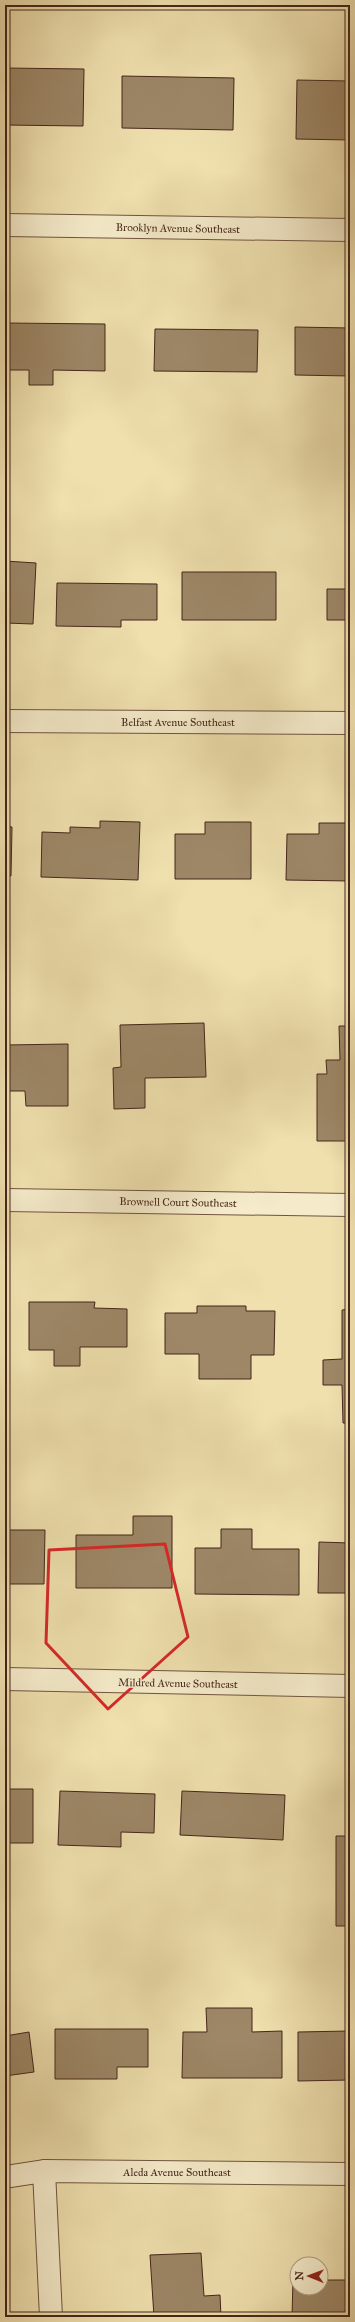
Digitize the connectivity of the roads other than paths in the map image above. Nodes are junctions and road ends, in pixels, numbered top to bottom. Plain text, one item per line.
1 (5, 225) edge
2 (350, 230) edge
3 (5, 721) edge
4 (350, 723) edge
5 (5, 1200) edge
6 (350, 1205) edge
7 (5, 1679) edge
8 (350, 1686) edge
9 (44, 2171) junction
10 (350, 2174) edge
11 (5, 2177) edge
12 (51, 2317) edge

1 - 2 street, Brooklyn Avenue Southeast
3 - 4 street, Belfast Avenue Southeast
5 - 6 street, Brownell Court Southeast
7 - 8 street, Mildred Avenue Southeast
9 - 10 street, Aleda Avenue Southeast
9 - 11 street, Aleda Avenue Southeast
9 - 12 street

